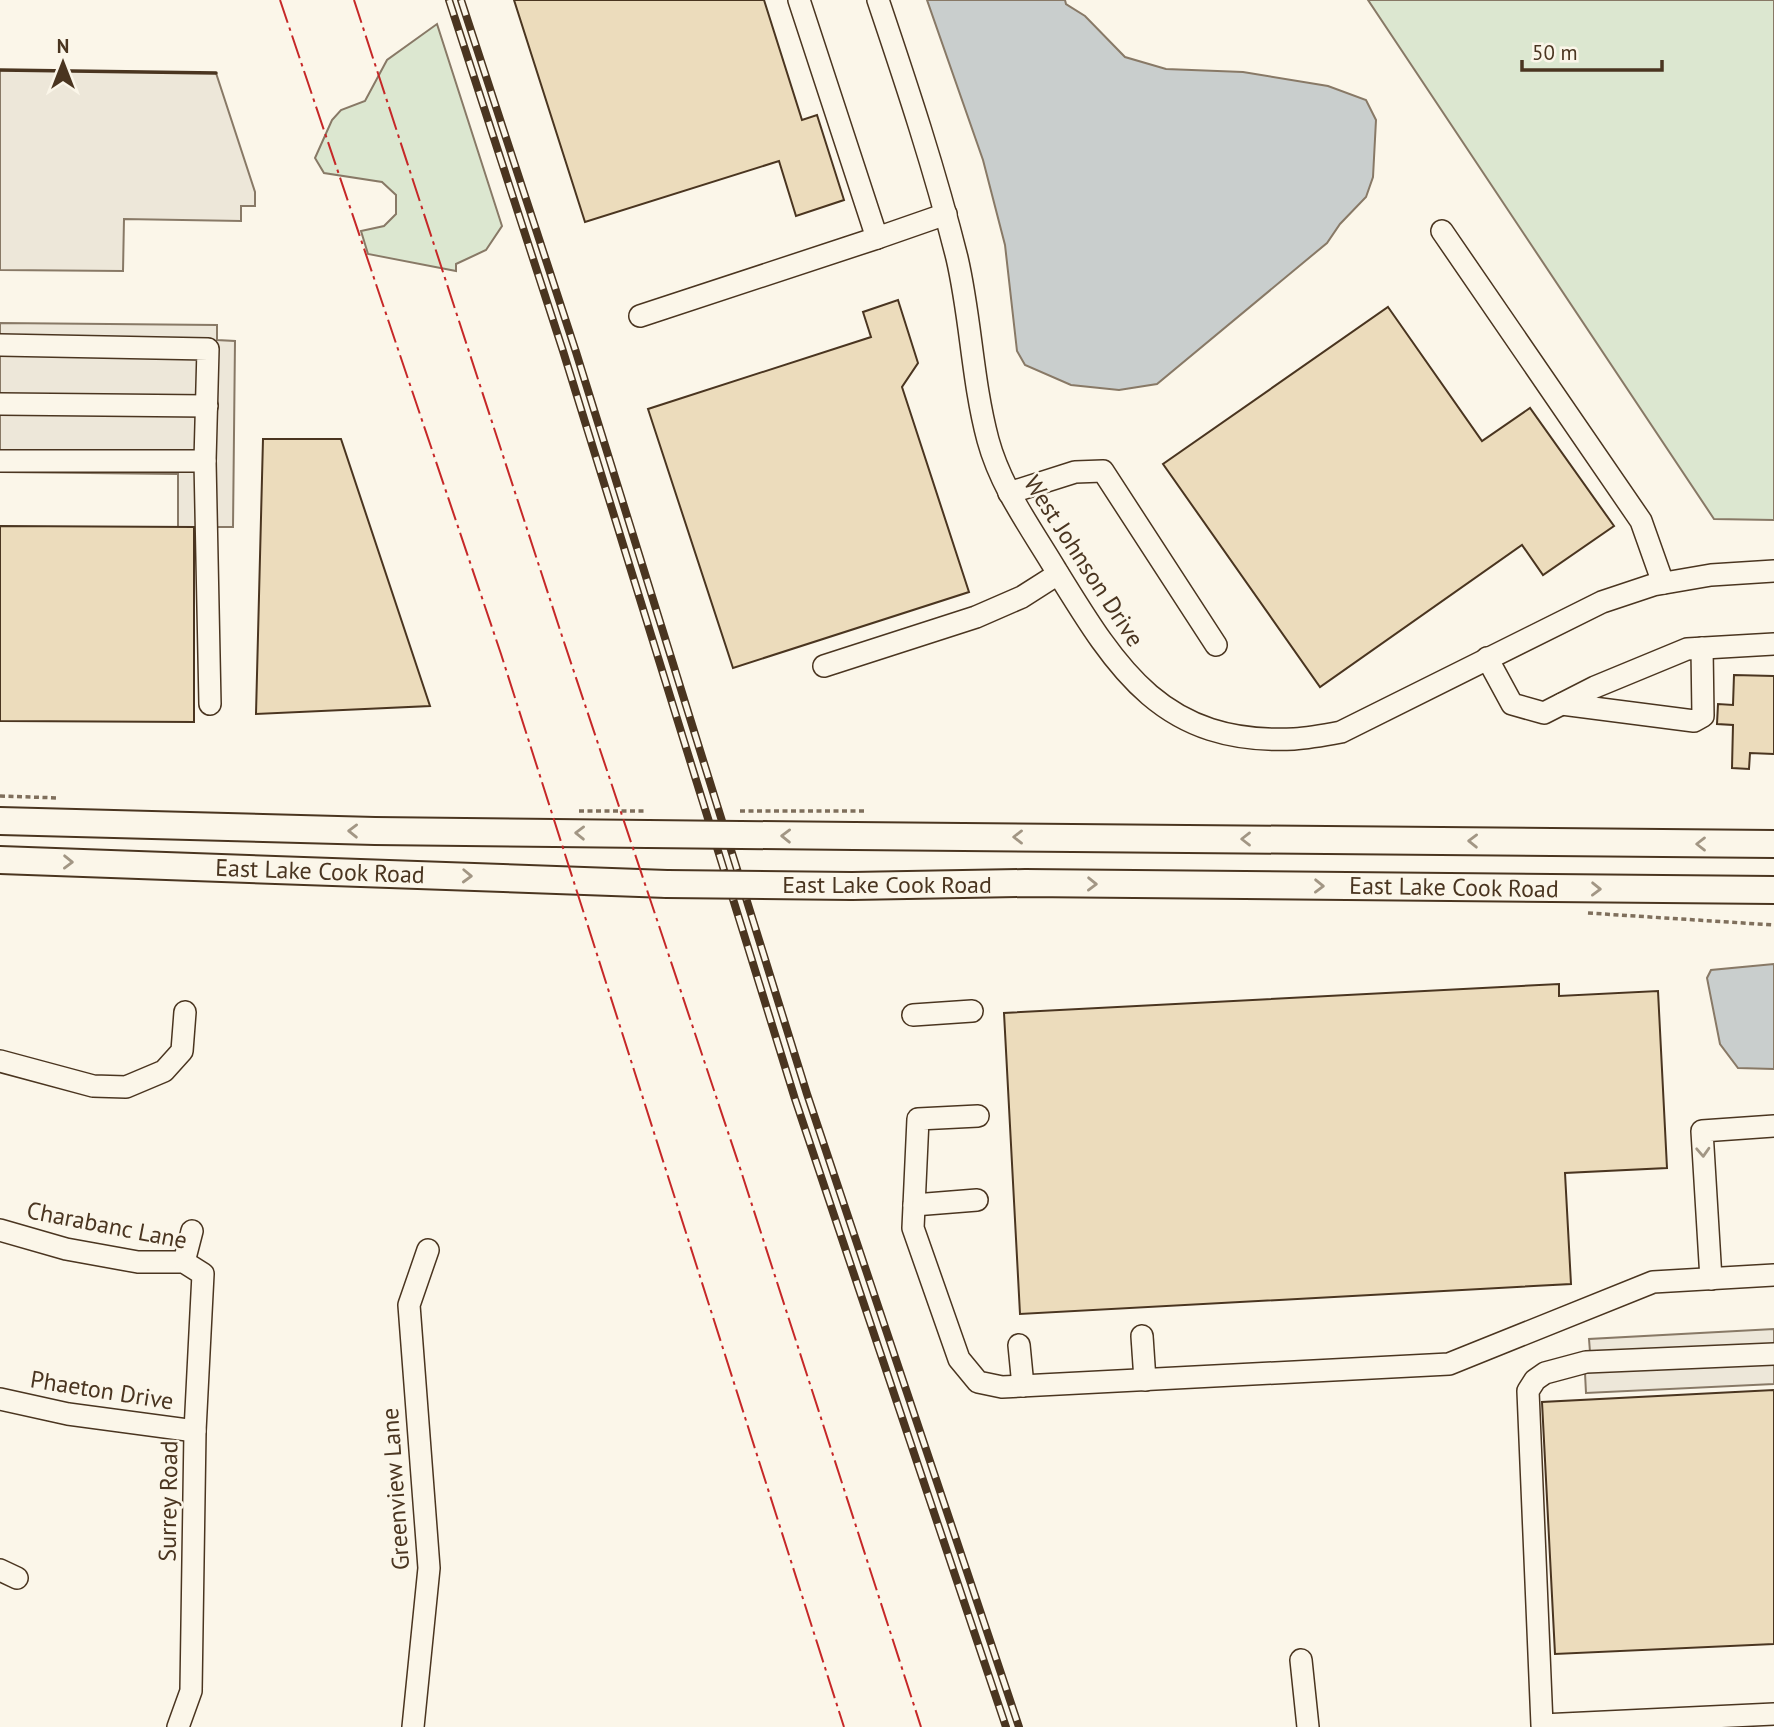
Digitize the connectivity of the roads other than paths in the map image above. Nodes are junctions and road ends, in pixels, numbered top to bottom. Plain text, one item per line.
1 (799, 0) edge
2 (878, 0) edge
3 (946, 214) junction
4 (1443, 231) dead end
5 (877, 238) junction
6 (640, 316) dead end
7 (0, 345) edge
8 (0, 404) edge
9 (207, 406) junction
10 (0, 461) edge
11 (205, 461) junction
12 (1009, 493) junction
13 (1774, 571) edge
14 (1058, 574) junction
15 (1663, 583) junction
16 (1774, 644) edge
17 (1216, 645) dead end
18 (1702, 648) junction
19 (1486, 658) junction
20 (824, 666) dead end
21 (211, 704) dead end
22 (1562, 704) junction
23 (0, 821) edge
24 (1774, 844) edge
25 (0, 860) edge
26 (1774, 890) edge
27 (971, 1011) dead end
28 (185, 1012) dead end
29 (913, 1015) dead end
30 (0, 1061) edge
31 (978, 1116) dead end
32 (1774, 1126) edge
33 (977, 1200) dead end
34 (914, 1205) junction
35 (0, 1230) edge
36 (192, 1231) dead end
37 (428, 1250) dead end
38 (184, 1262) junction
39 (203, 1274) joint
40 (1774, 1275) edge
41 (1710, 1279) junction
42 (1142, 1336) dead end
43 (1019, 1345) dead end
44 (1774, 1354) edge
45 (1145, 1380) junction
46 (1023, 1387) junction
47 (0, 1399) edge
48 (195, 1431) junction
49 (1301, 1660) dead end
50 (1774, 1714) edge
51 (178, 1727) edge
52 (413, 1727) edge
53 (1307, 1727) edge

1 - 5 street
2 - 3 street, West Johnson Drive
3 - 5 street
3 - 12 street, West Johnson Drive
4 - 15 street
5 - 6 street
7 - 9 street
8 - 9 street
9 - 11 street
10 - 11 street
11 - 21 street
12 - 14 street, West Johnson Drive
12 - 17 street
13 - 15 street, West Johnson Drive
14 - 19 street, West Johnson Drive
14 - 20 street
15 - 19 street, West Johnson Drive
16 - 18 street
18 - 22 street
18 - 22 street
19 - 22 street
24 -> 23 main road, East Lake Cook Road, bridge
25 -> 26 main road, East Lake Cook Road, bridge
27 - 29 street
28 - 30 street
31 - 34 street
32 -> 41 street
33 - 34 street
34 - 46 street
35 - 38 street, Charabanc Lane
36 - 38 street
37 - 52 street, Greenview Lane
38 - 39 street, Charabanc Lane
39 - 48 street, Surrey Road
40 - 41 street
41 - 45 street
42 - 45 street
43 - 46 street
44 - 50 street
45 - 46 street
47 - 48 street, Phaeton Drive
48 - 51 street, Surrey Road
49 - 53 street

